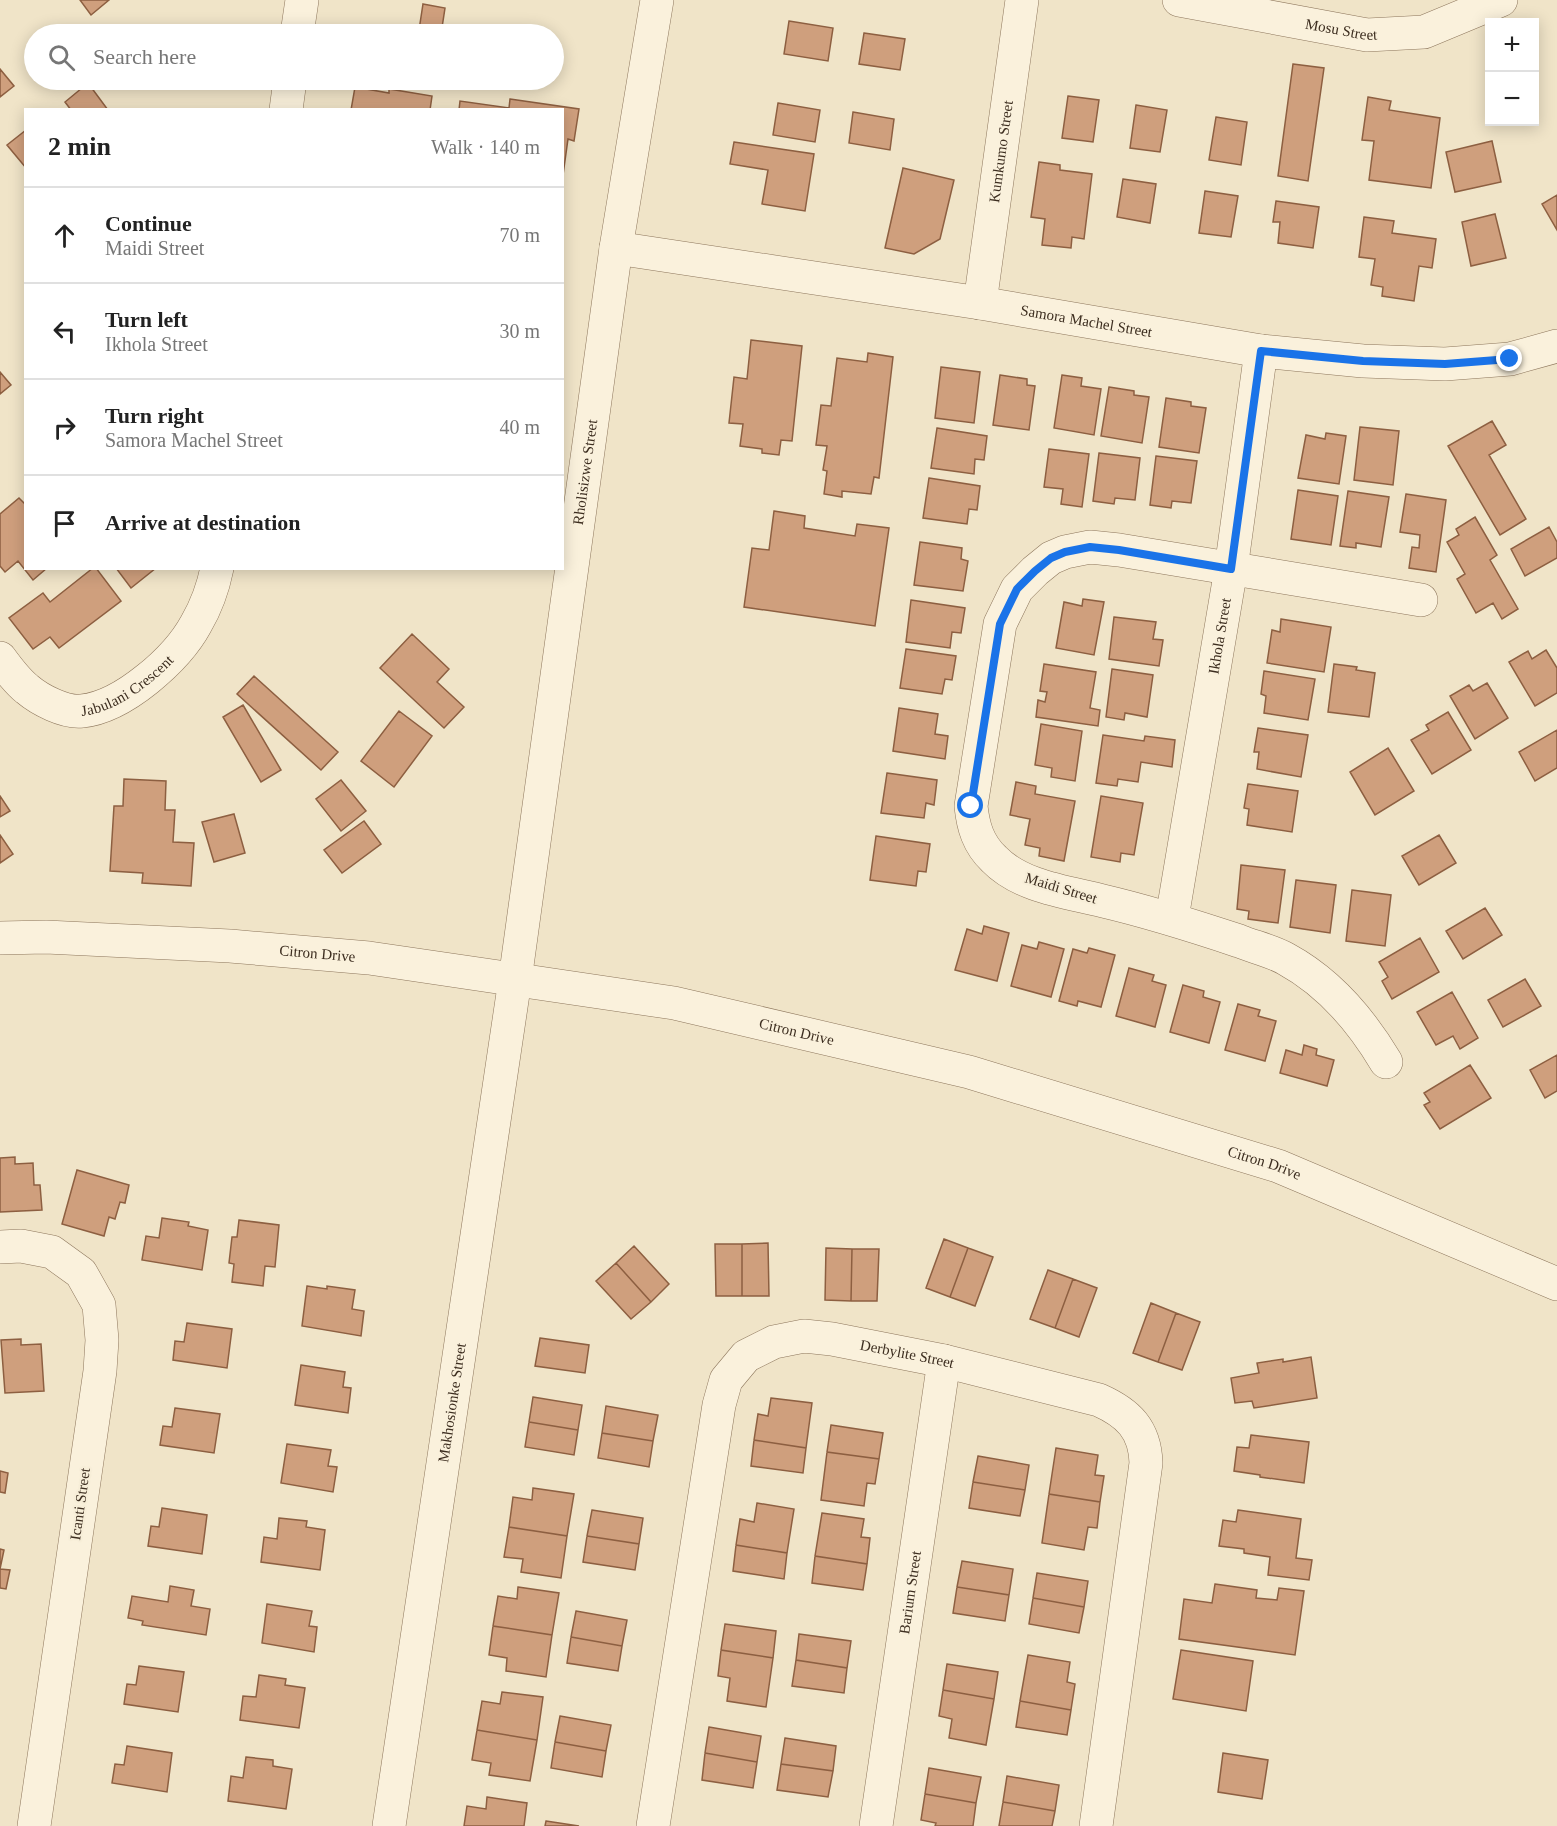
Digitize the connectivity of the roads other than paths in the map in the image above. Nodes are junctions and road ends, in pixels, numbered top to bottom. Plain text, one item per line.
1 (302, 0) edge
2 (657, 0) edge
3 (1022, 0) edge
4 (1179, 0) edge
5 (1501, 0) edge
6 (298, 24) edge
7 (289, 90) edge
8 (286, 108) edge
9 (616, 248) junction
10 (980, 303) junction
11 (1557, 346) edge
12 (1261, 351) junction
13 (1231, 569) junction
14 (217, 570) edge
15 (1421, 600) dead end
16 (0, 658) edge
17 (1172, 918) junction
18 (0, 938) edge
19 (514, 980) junction
20 (1386, 1062) dead end
21 (0, 1247) edge
22 (1557, 1284) edge
23 (944, 1361) junction
24 (34, 1826) edge
25 (389, 1826) edge
26 (653, 1826) edge
27 (876, 1826) edge
28 (1096, 1826) edge

1 - 6 street
2 - 9 street, Rholisizwe Street
3 - 10 street, Kumkumo Street
4 - 5 street, Mosu Street
7 - 8 street
9 - 10 street, Samora Machel Street
9 - 19 street, Rholisizwe Street
10 - 12 street, Samora Machel Street
11 - 12 street, Samora Machel Street
12 - 13 street, Ikhola Street
13 - 15 street, Maidi Street
13 - 17 street, Ikhola Street
13 - 17 street, Maidi Street
14 - 16 street, Jabulani Crescent
17 - 20 street, Maidi Street
18 - 19 street, Citron Drive
19 - 22 street, Citron Drive
19 - 25 street, Makhosionke Street
21 - 24 street, Icanti Street
23 - 26 street, Derbylite Street
23 - 27 street, Barium Street
23 - 28 street, Derbylite Street

